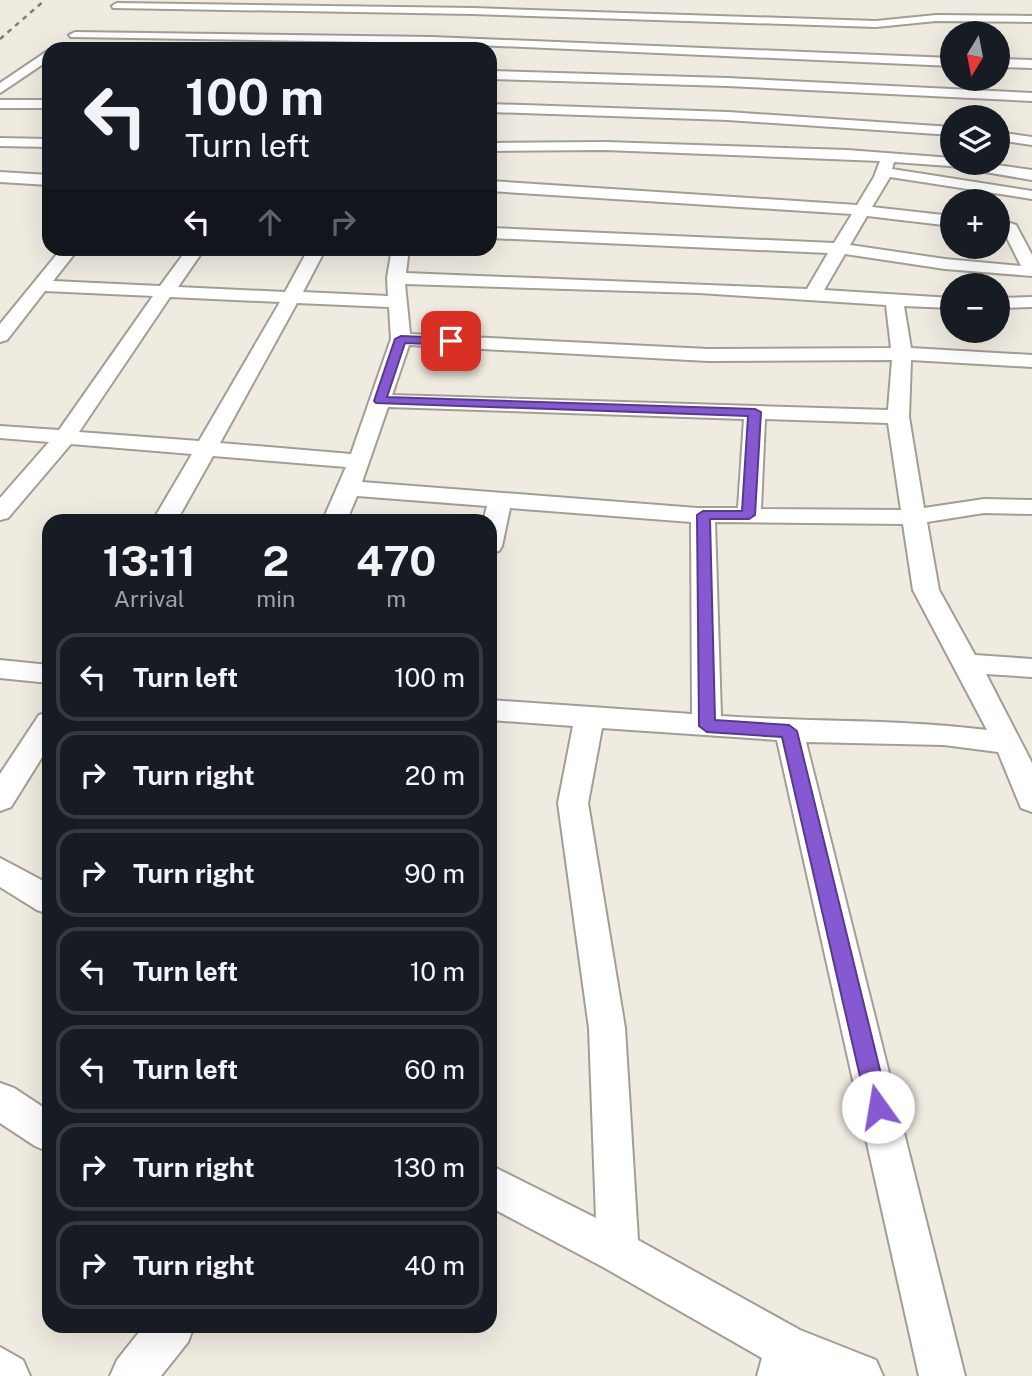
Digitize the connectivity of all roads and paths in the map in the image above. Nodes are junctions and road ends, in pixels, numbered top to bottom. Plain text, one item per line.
1 (544, 0) edge
2 (120, 3) edge
3 (275, 4) edge
4 (106, 13) dead end
5 (543, 13) junction
6 (1022, 15) edge
7 (264, 17) dead end
8 (976, 18) junction
9 (96, 20) dead end
10 (978, 21) edge
11 (256, 27) dead end
12 (419, 27) edge
13 (1032, 30) edge
14 (184, 37) junction
15 (247, 37) junction
16 (303, 38) junction
17 (179, 42) edge
18 (299, 42) edge
19 (42, 59) edge
20 (727, 62) junction
21 (940, 62) edge
22 (1010, 63) edge
23 (1032, 64) edge
24 (42, 67) edge
25 (11, 68) dead end
26 (30, 68) junction
27 (497, 77) edge
28 (0, 89) edge
29 (1032, 97) edge
30 (0, 104) edge
31 (42, 104) edge
32 (497, 111) edge
33 (767, 118) junction
34 (539, 127) junction
35 (901, 127) junction
36 (940, 130) edge
37 (1010, 138) edge
38 (1032, 141) edge
39 (0, 142) edge
40 (42, 143) edge
41 (497, 143) edge
42 (753, 152) junction
43 (889, 162) junction
44 (940, 162) edge
45 (1010, 171) edge
46 (1032, 175) edge
47 (0, 177) edge
48 (27, 179) junction
49 (42, 180) edge
50 (497, 186) edge
51 (1031, 190) edge
52 (9, 193) dead end
53 (863, 210) junction
54 (940, 220) edge
55 (1015, 224) edge
56 (497, 233) edge
57 (841, 248) junction
58 (65, 256) edge
59 (191, 256) edge
60 (314, 256) edge
61 (400, 256) edge
62 (1030, 273) edge
63 (396, 278) junction
64 (42, 286) junction
65 (168, 290) junction
66 (813, 294) junction
67 (292, 297) junction
68 (894, 299) junction
69 (398, 302) junction
70 (940, 302) edge
71 (1032, 302) edge
72 (1010, 303) edge
73 (0, 337) edge
74 (401, 339) junction
75 (902, 354) junction
76 (1031, 367) edge
77 (380, 401) junction
78 (755, 412) junction
79 (898, 417) junction
80 (0, 432) edge
81 (66, 436) junction
82 (203, 450) junction
83 (360, 461) junction
84 (348, 488) junction
85 (500, 500) junction
86 (1032, 507) edge
87 (0, 513) edge
88 (168, 514) edge
89 (337, 514) edge
90 (497, 514) edge
91 (703, 515) junction
92 (749, 515) junction
93 (913, 517) junction
94 (966, 664) junction
95 (1032, 668) edge
96 (0, 669) edge
97 (42, 673) edge
98 (497, 711) edge
99 (589, 718) junction
100 (707, 726) junction
101 (789, 731) junction
102 (42, 733) edge
103 (1009, 743) junction
104 (0, 799) edge
105 (1032, 800) edge
106 (0, 871) edge
107 (42, 896) edge
108 (0, 1101) edge
109 (42, 1128) edge
110 (497, 1189) edge
111 (618, 1252) junction
112 (167, 1333) edge
113 (783, 1362) edge
114 (0, 1370) edge
115 (7, 1376) edge
116 (133, 1376) edge
117 (860, 1376) edge
118 (942, 1376) edge

1 - 5 street
2 - 3 street
2 - 4 street
3 - 7 street
3 - 12 street
5 - 12 street
5 - 20 street
6 - 8 street
6 - 13 street
8 - 10 street
8 - 20 street
9 - 14 street
11 - 15 street
12 - 16 street
12 - 20 street
14 - 15 street
14 - 17 street
15 - 16 street
16 - 18 street
19 - 26 street
20 - 21 street
20 - 27 street
20 - 29 street
20 - 33 street
20 - 34 street
22 - 23 street
24 - 26 street
25 - 26 street
26 - 28 street
30 - 31 street
32 - 34 street
33 - 35 street
33 - 42 street
34 - 41 street
34 - 42 street
35 - 36 street
35 - 43 street
37 - 38 street
39 - 40 street
42 - 43 street
43 - 44 street
43 - 51 street
43 - 53 street
45 - 46 street
47 - 48 street
48 - 49 street
48 - 52 street
50 - 53 street
51 - 55 street
53 - 54 street
53 - 57 street
55 - 62 street
56 - 57 street
57 - 62 street
57 - 66 street
58 - 64 street
59 - 65 street
60 - 67 street
61 - 63 street
63 - 66 street
63 - 69 street
64 - 65 street
64 - 73 street
65 - 67 street
65 - 81 street
66 - 68 street
67 - 69 street
67 - 82 street
68 - 70 street
68 - 75 street
69 - 74 street
71 - 72 street
74 - 75 street
74 - 77 street
75 - 76 street
75 - 79 street
77 - 78 street
77 - 83 street
78 - 79 street
78 - 92 street
79 - 93 street
80 - 81 street
81 - 82 street
81 - 87 street
82 - 83 street
82 - 88 street
83 - 84 street
84 - 85 street
84 - 89 street
85 - 90 street
85 - 91 street
86 - 93 street
91 - 92 street
91 - 100 street
92 - 93 street
93 - 94 street
94 - 95 street
94 - 103 street
96 - 97 street
98 - 99 street
99 - 100 street
99 - 111 street
100 - 101 street
101 - 103 street
101 - 118 street
102 - 104 street
103 - 105 street
106 - 107 street
108 - 109 street
110 - 111 street
111 - 113 street
112 - 116 street
113 - 117 street
114 - 115 street

